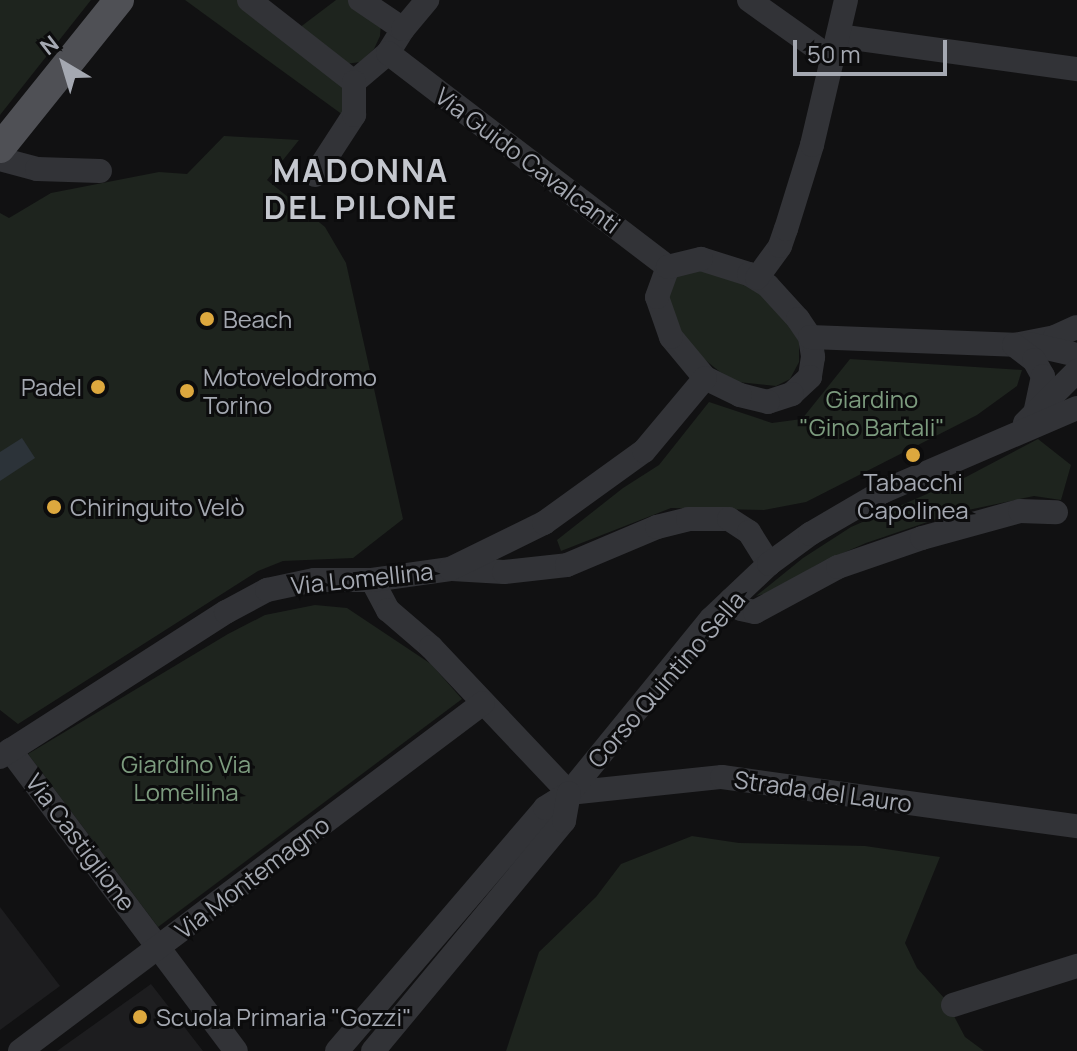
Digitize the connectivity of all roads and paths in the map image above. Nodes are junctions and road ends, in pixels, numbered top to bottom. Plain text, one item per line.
1 (119, 0) edge
2 (249, 0) edge
3 (360, 0) edge
4 (427, 0) edge
5 (749, 0) edge
6 (846, 0) edge
7 (403, 29) junction
8 (835, 48) junction
9 (388, 53) junction
10 (1077, 69) edge
11 (354, 82) junction
12 (0, 148) edge
13 (0, 159) edge
14 (100, 171) dead end
15 (315, 175) dead end
16 (668, 267) junction
17 (757, 278) junction
18 (1077, 326) edge
19 (810, 337) junction
20 (1021, 344) junction
21 (1076, 363) edge
22 (705, 378) junction
23 (1077, 408) edge
24 (1026, 423) junction
25 (1056, 512) dead end
26 (769, 564) junction
27 (450, 569) junction
28 (372, 580) junction
29 (731, 600) junction
30 (483, 703) junction
31 (5, 753) edge
32 (569, 793) junction
33 (1077, 826) edge
34 (158, 947) junction
35 (1077, 966) edge
36 (953, 1005) dead end
37 (20, 1051) edge
38 (236, 1051) edge
39 (337, 1051) edge
40 (373, 1051) edge

1 - 12 main road
2 - 11 street
3 - 7 street
4 - 7 street
5 - 8 street
6 - 8 street
7 - 9 street
8 - 10 street
8 - 17 street
9 - 11 street
9 - 16 street, Via Guido Cavalcanti
11 - 15 street
13 - 14 street
16 - 17 street
16 - 22 street
17 - 19 street
18 - 20 street
18 - 21 street
19 - 20 street
19 - 22 street
20 - 21 street
20 - 24 street
21 - 24 street
22 - 27 street, Via Lomellina
23 - 24 street, Corso Quintino Sella
24 - 26 street, Corso Quintino Sella
25 - 29 street
26 - 27 street
26 - 29 street, Corso Quintino Sella
27 - 28 street, Via Lomellina
28 - 30 street
28 - 31 street, Via Lomellina
29 - 32 street, Corso Quintino Sella
30 - 32 street
30 - 34 street, Via Montemagno
31 - 34 street, Via Castiglione
32 - 33 street, Strada del Lauro
32 - 39 street, Corso Quintino Sella
32 - 40 street, Corso Quintino Sella
34 - 37 street, Via Montemagno
34 - 38 street, Via Castiglione
35 - 36 street

